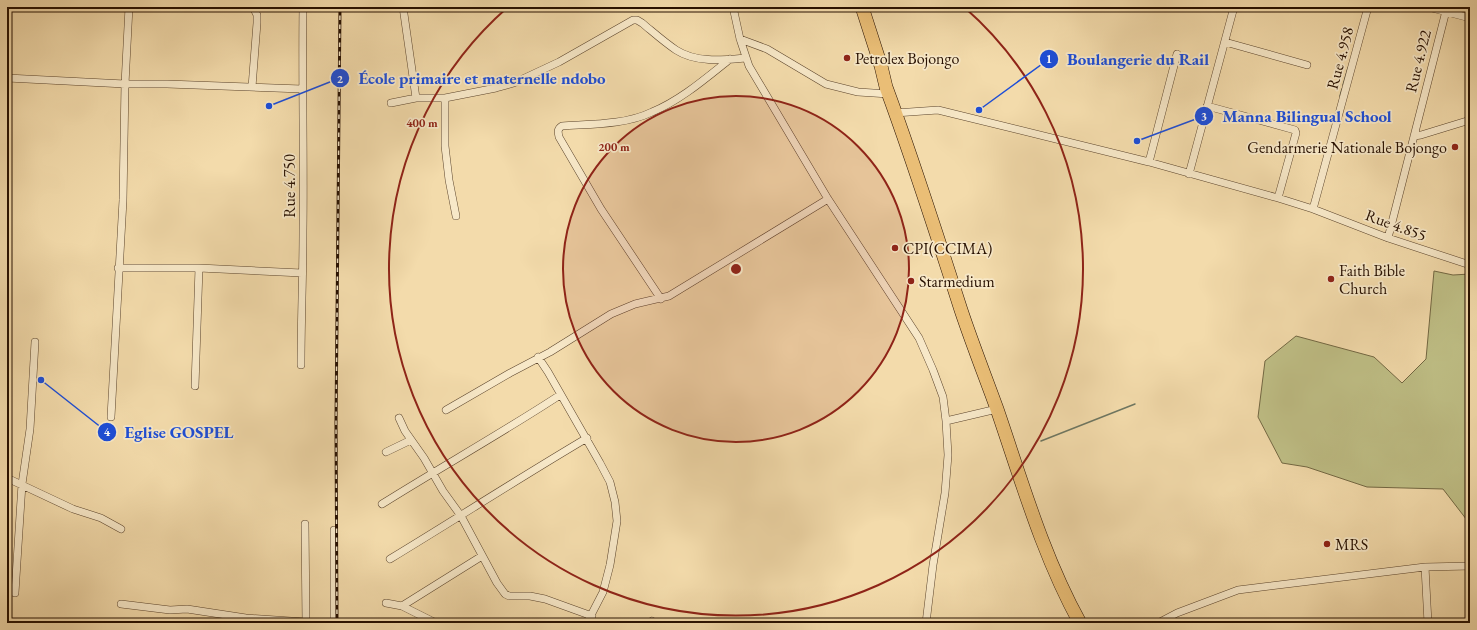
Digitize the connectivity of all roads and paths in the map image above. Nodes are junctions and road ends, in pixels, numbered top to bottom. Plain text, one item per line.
1 (129, 7) edge
2 (253, 7) edge
3 (303, 7) edge
4 (403, 7) edge
5 (733, 7) edge
6 (856, 7) edge
7 (862, 7) edge
8 (1234, 7) edge
9 (1368, 7) edge
10 (1428, 7) edge
11 (1446, 9) edge
12 (1470, 18) edge
13 (740, 39) junction
14 (1225, 42) junction
15 (1177, 54) dead end
16 (745, 58) junction
17 (730, 59) junction
18 (1307, 65) dead end
19 (7, 78) edge
20 (125, 84) junction
21 (252, 87) junction
22 (302, 89) junction
23 (887, 90) junction
24 (416, 98) junction
25 (445, 98) junction
26 (391, 103) dead end
27 (1207, 106) junction
28 (895, 113) junction
29 (1470, 120) edge
30 (1414, 136) junction
31 (1149, 162) junction
32 (1189, 174) junction
33 (828, 198) junction
34 (1278, 198) junction
35 (1313, 210) junction
36 (456, 216) dead end
37 (1388, 238) junction
38 (1470, 265) edge
39 (118, 268) junction
40 (199, 268) junction
41 (302, 272) junction
42 (661, 299) junction
43 (35, 342) dead end
44 (538, 357) junction
45 (301, 365) dead end
46 (196, 386) dead end
47 (560, 395) junction
48 (997, 409) junction
49 (446, 410) dead end
50 (111, 417) dead end
51 (399, 418) dead end
52 (946, 421) junction
53 (587, 438) junction
54 (411, 440) junction
55 (386, 452) dead end
56 (432, 473) junction
57 (7, 478) edge
58 (22, 484) junction
59 (382, 504) dead end
60 (461, 516) junction
61 (305, 524) dead end
62 (121, 529) dead end
63 (334, 530) dead end
64 (482, 556) junction
65 (390, 559) dead end
66 (1470, 566) edge
67 (1425, 567) junction
68 (15, 593) dead end
69 (386, 603) dead end
70 (122, 604) dead end
71 (402, 606) junction
72 (592, 616) junction
73 (306, 622) edge
74 (334, 623) edge
75 (436, 623) edge
76 (587, 623) edge
77 (926, 623) edge
78 (1080, 623) edge
79 (1158, 623) edge
80 (1428, 623) edge

1 - 20 street
2 - 21 street
3 - 22 street, Rue 4.750
4 - 24 street
5 - 13 street
6 - 23 highway
7 - 23 highway
8 - 14 street
9 - 35 street, Rue 4.958
10 - 11 street
11 - 12 street
11 - 30 street, Rue 4.922
13 - 16 street
13 - 23 street
14 - 18 street
14 - 27 street
15 - 31 street
16 - 17 street
16 - 33 street
17 - 25 street
17 - 42 street
19 - 20 street
20 - 21 street
20 - 39 street
21 - 22 street
22 - 41 street, Rue 4.750
23 - 28 highway
24 - 25 street
24 - 26 street
25 - 36 street
27 - 32 street
27 - 34 street
28 - 31 street, Rue 4.855
28 - 48 highway
29 - 30 street
30 - 37 street, Rue 4.922
31 - 32 street, Rue 4.855
32 - 34 street, Rue 4.855
33 - 42 street
33 - 52 street
34 - 35 street, Rue 4.855
35 - 37 street, Rue 4.855
37 - 38 street, Rue 4.855
39 - 40 street
39 - 50 street
40 - 41 street
40 - 46 street
41 - 45 street, Rue 4.750
42 - 44 street
43 - 58 street
44 - 47 street
44 - 49 street
47 - 53 street
47 - 56 street
48 - 52 street
48 - 78 highway
51 - 54 street
52 - 77 street
53 - 60 street
53 - 72 street
54 - 55 street
54 - 56 street
56 - 59 street
56 - 60 street
57 - 58 street
58 - 62 street
58 - 68 street
60 - 64 street
60 - 65 street
61 - 73 street
63 - 74 street
64 - 71 street
64 - 72 street
66 - 67 street
67 - 79 street
67 - 80 street
69 - 71 street
70 - 73 street
71 - 75 street
72 - 76 street

